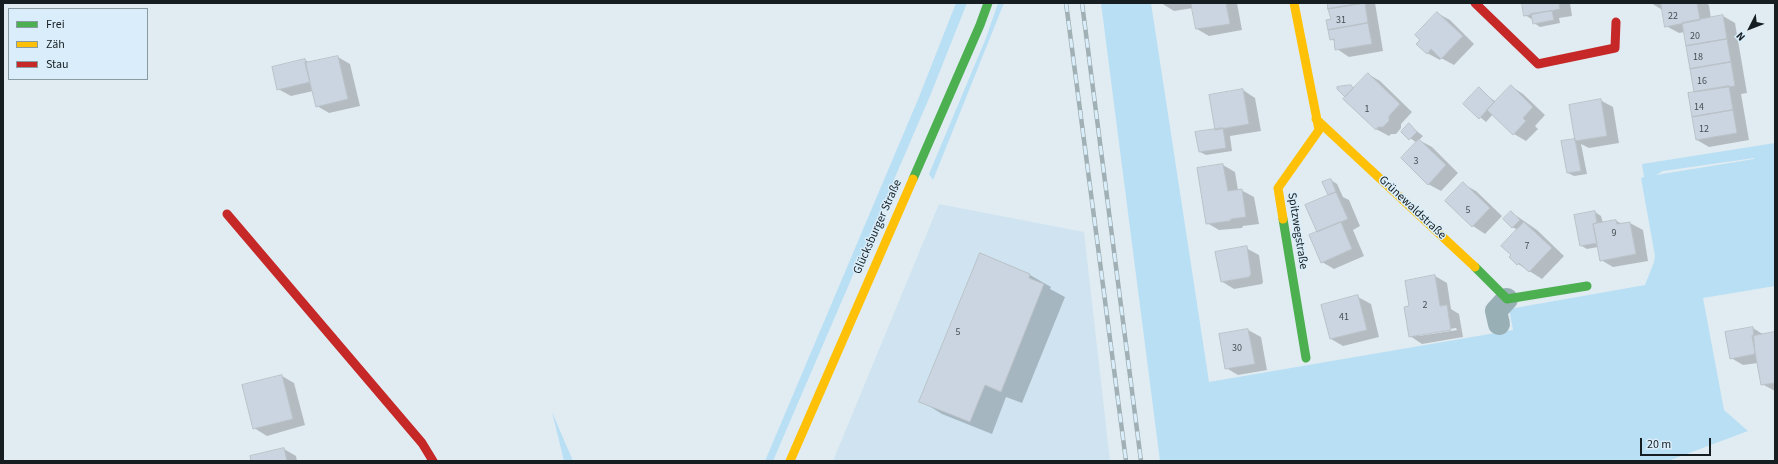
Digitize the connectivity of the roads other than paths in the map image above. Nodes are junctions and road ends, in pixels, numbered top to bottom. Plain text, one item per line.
1 (988, 3) edge
2 (1294, 3) edge
3 (1475, 3) edge
4 (1616, 22) dead end
5 (1316, 119) junction
6 (227, 214) dead end
7 (1587, 286) dead end
8 (1507, 299) junction
9 (1499, 324) dead end
10 (1306, 358) dead end
11 (433, 461) edge
12 (790, 461) edge

1 - 12 street, Glücksburger Straße
2 - 5 street, Spitzwegstraße
3 - 4 street
5 - 8 street, Grünewaldstraße
5 - 10 street, Spitzwegstraße
6 - 11 street
7 - 8 street
8 - 9 street

